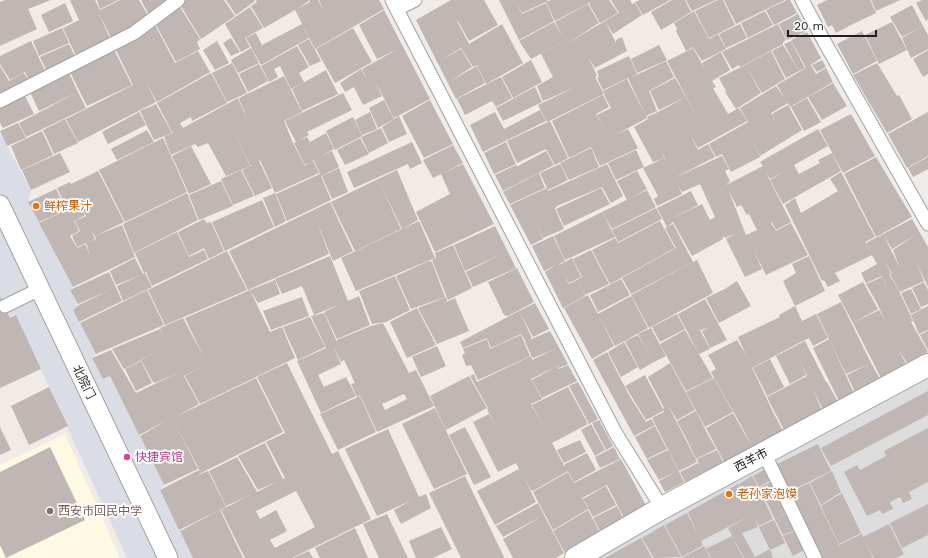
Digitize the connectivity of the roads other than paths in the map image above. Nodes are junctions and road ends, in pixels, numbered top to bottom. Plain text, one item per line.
1 (178, 0) edge
2 (415, 0) edge
3 (802, 0) edge
4 (394, 4) edge
5 (0, 101) edge
6 (0, 205) edge
7 (928, 224) edge
8 (40, 289) junction
9 (5, 306) dead end
10 (928, 365) edge
11 (764, 453) junction
12 (662, 508) junction
13 (168, 558) edge
14 (576, 558) edge
15 (815, 558) edge

1 - 5 lane
2 - 4 lane
3 - 7 lane
4 - 12 lane
6 - 8 street, 北院门
8 - 9 lane
8 - 13 street, 北院门
10 - 11 street, 西羊市
11 - 12 street, 西羊市
11 - 15 lane
12 - 14 street, 西羊市

